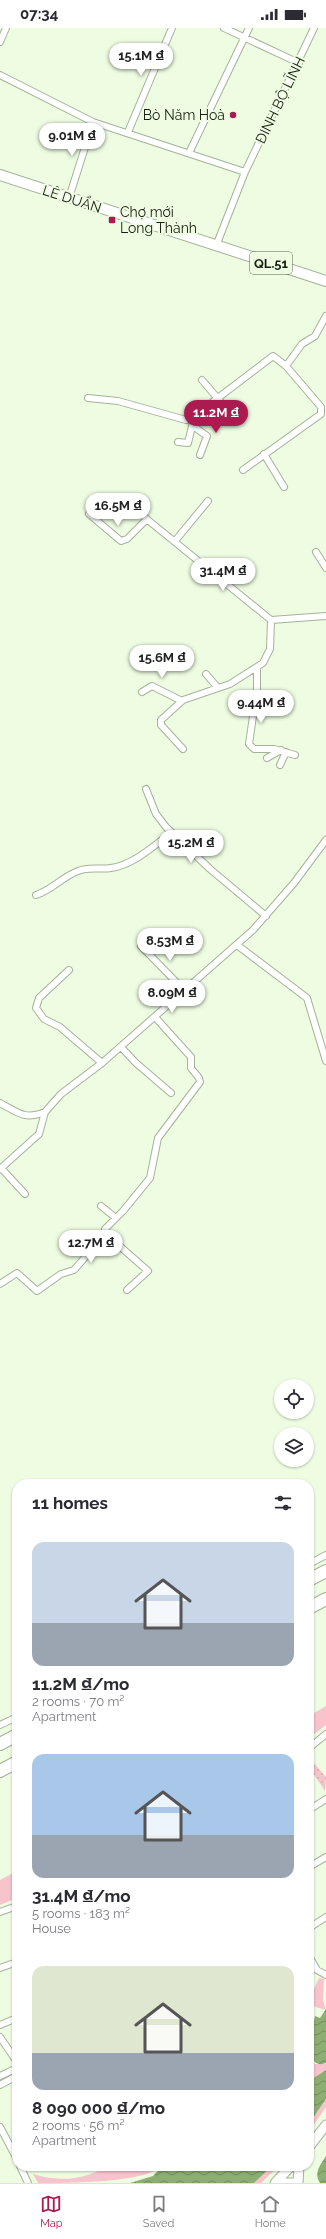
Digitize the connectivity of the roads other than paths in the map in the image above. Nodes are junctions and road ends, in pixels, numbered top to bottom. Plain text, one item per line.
1 (6, 28) edge
2 (172, 28) edge
3 (224, 28) edge
4 (249, 28) edge
5 (314, 28) edge
6 (245, 36) junction
7 (0, 42) edge
8 (299, 63) junction
9 (0, 76) edge
10 (93, 122) junction
11 (128, 132) junction
12 (189, 153) junction
13 (245, 172) junction
14 (1, 179) edge
15 (70, 198) junction
16 (216, 246) junction
17 (326, 281) edge
18 (326, 316) edge
19 (286, 366) junction
20 (202, 380) dead end
21 (217, 397) junction
22 (88, 398) dead end
23 (231, 414) dead end
24 (193, 417) junction
25 (193, 426) junction
26 (178, 442) dead end
27 (264, 454) junction
28 (200, 455) dead end
29 (243, 470) dead end
30 (284, 487) dead end
31 (208, 501) dead end
32 (138, 512) dead end
33 (89, 514) dead end
34 (147, 519) junction
35 (175, 541) junction
36 (316, 552) dead end
37 (326, 568) edge
38 (326, 616) edge
39 (270, 620) junction
40 (257, 668) junction
41 (206, 674) dead end
42 (218, 688) junction
43 (142, 692) dead end
44 (182, 701) junction
45 (183, 749) dead end
46 (284, 751) junction
47 (295, 755) dead end
48 (267, 758) dead end
49 (280, 766) dead end
50 (146, 789) dead end
51 (171, 832) junction
52 (326, 840) edge
53 (36, 895) dead end
54 (266, 916) junction
55 (237, 945) junction
56 (141, 946) dead end
57 (68, 970) dead end
58 (185, 991) junction
59 (155, 1017) junction
60 (121, 1047) junction
61 (326, 1061) edge
62 (102, 1064) junction
63 (171, 1093) dead end
64 (0, 1103) edge
65 (46, 1112) junction
66 (1, 1169) edge
67 (26, 1194) dead end
68 (101, 1206) dead end
69 (116, 1218) junction
70 (106, 1233) junction
71 (0, 1284) edge
72 (127, 1290) dead end
73 (326, 1555) edge
74 (314, 1561) edge
75 (326, 1571) edge
76 (314, 1577) edge
77 (326, 1599) edge
78 (314, 1605) edge
79 (12, 1719) edge
80 (0, 1725) edge
81 (326, 1734) edge
82 (12, 1738) edge
83 (0, 1744) edge
84 (314, 1744) edge
85 (12, 1765) edge
86 (0, 1771) edge
87 (326, 1799) edge
88 (314, 1807) edge
89 (326, 1857) edge
90 (314, 1863) edge
91 (12, 1908) edge
92 (0, 1912) edge
93 (326, 1918) edge
94 (314, 1925) edge
95 (314, 1962) edge
96 (12, 1964) edge
97 (0, 1968) edge
98 (323, 1974) edge
99 (12, 2020) edge
100 (0, 2025) edge
101 (0, 2037) edge
102 (12, 2055) edge
103 (12, 2070) edge
104 (0, 2076) edge
105 (12, 2079) edge
106 (0, 2085) edge
107 (326, 2125) edge
108 (0, 2127) edge
109 (314, 2142) edge
110 (12, 2150) edge
111 (22, 2171) edge
112 (286, 2171) edge
113 (299, 2171) edge
114 (28, 2183) edge
115 (275, 2183) edge
116 (282, 2183) edge
117 (295, 2183) edge
118 (298, 2183) edge

1 - 7 street
2 - 11 street
3 - 6 street
4 - 6 street
5 - 8 street, ĐINH BỘ LĨNH
6 - 8 street
6 - 12 street
8 - 13 street, ĐINH BỘ LĨNH
9 - 10 street
10 - 11 street
10 - 15 street
11 - 12 street
12 - 13 street
13 - 16 street, ĐINH BỘ LĨNH
14 - 15 main road, LÊ DUẨN / QL.51
15 - 16 main road, LÊ DUẨN / QL.51
16 - 17 main road, LÊ DUẨN / QL.51
18 - 19 street
19 - 21 street
19 - 27 street
20 - 21 street
21 - 23 street
21 - 24 street
22 - 24 street
24 - 25 street
25 - 26 street
25 - 28 street
27 - 29 street
27 - 30 street
31 - 35 street
32 - 34 street
33 - 34 street
34 - 35 street
35 - 39 street
36 - 37 street
38 - 39 street
39 - 40 street
40 - 42 street
40 - 46 street
41 - 42 street
42 - 44 street
43 - 44 street
44 - 45 street
46 - 47 street
46 - 48 street
46 - 49 street
50 - 51 street
51 - 53 street
51 - 54 street
52 - 54 street
54 - 55 street
55 - 58 street
55 - 61 street
56 - 58 street
57 - 62 street
58 - 59 street
59 - 60 street
59 - 69 street
60 - 62 street
60 - 63 street
62 - 65 street
64 - 65 street
65 - 66 street
66 - 67 street
68 - 69 street
69 - 70 street
70 - 71 street
70 - 72 street
73 - 74 street
75 - 76 highway
77 - 78 highway
79 - 80 street
81 - 84 street
82 - 83 highway
85 - 86 highway
87 - 88 street
89 - 90 street
91 - 92 street
93 - 94 street
95 - 98 street
96 - 97 street
99 - 100 street
101 - 102 street
103 - 104 street
105 - 106 street
107 - 109 street
108 - 110 street
111 - 114 street
112 - 115 street
113 - 118 street
116 - 117 street

